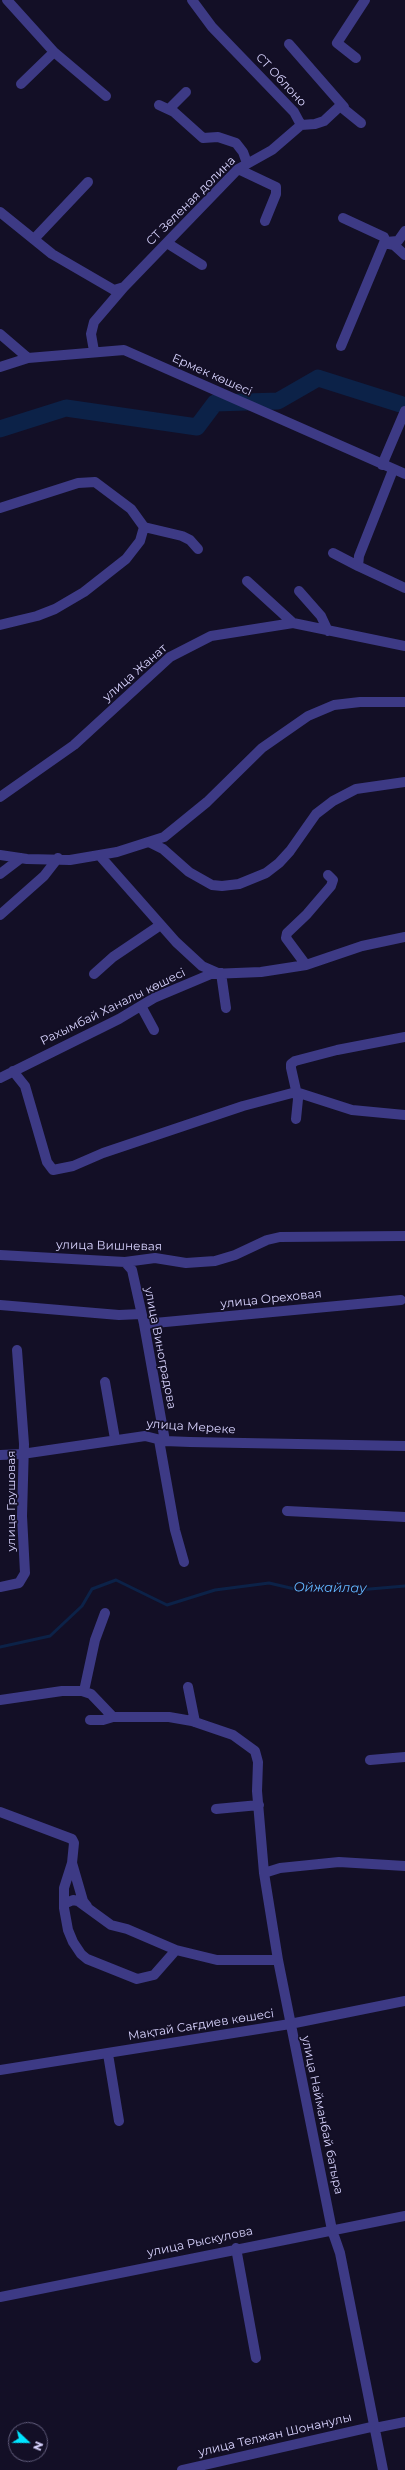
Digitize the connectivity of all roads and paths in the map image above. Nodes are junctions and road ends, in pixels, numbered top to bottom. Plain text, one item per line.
1 (7, 0) edge
2 (192, 0) edge
3 (364, 0) edge
4 (289, 44) dead end
5 (54, 52) junction
6 (356, 58) dead end
7 (21, 84) dead end
8 (186, 92) dead end
9 (106, 96) dead end
10 (339, 106) junction
11 (361, 123) dead end
12 (301, 125) junction
13 (247, 163) junction
14 (238, 169) junction
15 (88, 182) dead end
16 (0, 212) edge
17 (343, 218) dead end
18 (265, 221) dead end
19 (405, 231) edge
20 (34, 239) junction
21 (386, 242) junction
22 (167, 243) junction
23 (405, 255) edge
24 (202, 265) dead end
25 (124, 287) junction
26 (0, 334) edge
27 (341, 346) dead end
28 (94, 351) junction
29 (28, 358) junction
30 (0, 367) edge
31 (405, 411) edge
32 (382, 465) junction
33 (393, 470) junction
34 (405, 474) edge
35 (0, 508) edge
36 (144, 527) junction
37 (198, 549) dead end
38 (333, 553) dead end
39 (358, 566) junction
40 (247, 580) dead end
41 (405, 588) edge
42 (299, 591) dead end
43 (293, 623) junction
44 (0, 625) edge
45 (328, 631) junction
46 (405, 646) edge
47 (405, 702) edge
48 (405, 782) edge
49 (0, 797) edge
50 (149, 842) junction
51 (0, 855) edge
52 (100, 856) junction
53 (21, 858) junction
54 (58, 858) junction
55 (0, 874) edge
56 (328, 875) dead end
57 (0, 915) edge
58 (159, 926) junction
59 (405, 937) edge
60 (306, 965) junction
61 (219, 972) junction
62 (94, 974) dead end
63 (140, 1006) junction
64 (226, 1008) dead end
65 (154, 1030) dead end
66 (405, 1037) edge
67 (13, 1071) junction
68 (0, 1078) edge
69 (296, 1092) junction
70 (405, 1115) edge
71 (296, 1119) dead end
72 (405, 1236) edge
73 (0, 1255) edge
74 (125, 1262) junction
75 (401, 1300) dead end
76 (0, 1305) edge
77 (141, 1314) junction
78 (144, 1324) junction
79 (17, 1350) dead end
80 (105, 1382) dead end
81 (115, 1439) junction
82 (162, 1440) junction
83 (405, 1446) edge
84 (22, 1454) junction
85 (0, 1455) edge
86 (287, 1511) dead end
87 (405, 1517) edge
88 (184, 1562) dead end
89 (0, 1587) edge
90 (105, 1613) dead end
91 (188, 1687) dead end
92 (84, 1691) junction
93 (0, 1700) edge
94 (113, 1717) junction
95 (90, 1720) dead end
96 (195, 1722) junction
97 (405, 1757) edge
98 (370, 1760) dead end
99 (258, 1805) junction
100 (216, 1809) dead end
101 (0, 1812) edge
102 (72, 1863) junction
103 (405, 1866) edge
104 (264, 1873) junction
105 (64, 1904) junction
106 (87, 1906) junction
107 (176, 1950) junction
108 (278, 1960) junction
109 (405, 2001) edge
110 (290, 2024) junction
111 (108, 2054) junction
112 (0, 2070) edge
113 (119, 2122) dead end
114 (405, 2216) edge
115 (332, 2230) junction
116 (236, 2248) junction
117 (0, 2297) edge
118 (256, 2358) dead end
119 (405, 2422) edge
120 (375, 2427) junction
121 (182, 2470) edge
122 (384, 2470) edge

1 - 5 street
2 - 12 street, СТ Облоно
3 - 6 street
4 - 10 street
5 - 7 street
5 - 9 street
8 - 13 street
10 - 11 street
10 - 12 street, СТ Облоно
12 - 13 street, СТ Зеленая долина
13 - 14 street, СТ Зеленая долина
14 - 18 street
14 - 22 street, СТ Зеленая долина
15 - 20 street
16 - 20 street
17 - 21 street
19 - 21 street
20 - 25 street
21 - 23 street
21 - 27 street
22 - 24 street
22 - 25 street, СТ Зеленая долина
25 - 28 street, СТ Зеленая долина
26 - 29 street
28 - 29 street, Ермек көшесі
28 - 32 street, Ермек көшесі
29 - 30 street, Ермек көшесі
31 - 32 street
32 - 33 street, Ермек көшесі
33 - 34 street, Ермек көшесі
33 - 39 street
35 - 36 street
36 - 37 street
36 - 44 street
38 - 39 street
39 - 41 street
40 - 43 street
42 - 45 street
43 - 45 street, улица Жанат
43 - 49 street, улица Жанат
45 - 46 street, улица Жанат
47 - 50 street
48 - 50 street
50 - 52 street
51 - 53 street
52 - 54 street
52 - 58 street
53 - 54 street
53 - 55 street
54 - 57 street
56 - 60 street
58 - 61 street
58 - 62 street
59 - 60 street, Рахымбай Ханалы көшесі
60 - 61 street, Рахымбай Ханалы көшесі
61 - 63 street, Рахымбай Ханалы көшесі
61 - 64 street
63 - 65 street
63 - 67 street, Рахымбай Ханалы көшесі
66 - 69 street
67 - 68 street, Рахымбай Ханалы көшесі
67 - 69 street
69 - 70 street
69 - 71 street
72 - 74 street, улица Вишневая
73 - 74 street, улица Вишневая
74 - 77 street, улица Виноградова
75 - 78 street, улица Ореховая
76 - 77 street
77 - 78 street, улица Виноградова
78 - 82 street, улица Виноградова
79 - 84 street, улица Грушовая
80 - 81 street
81 - 82 street, улица Мереке
81 - 84 street, улица Мереке
82 - 83 street, улица Мереке
82 - 88 street, улица Виноградова
84 - 85 street, улица Мереке
84 - 89 street, улица Грушовая
86 - 87 street
90 - 92 street
91 - 96 street
92 - 93 street
92 - 94 street
94 - 95 street
94 - 96 street
96 - 99 street, улица Найманбай батыра
97 - 98 street
99 - 100 street
99 - 104 street, улица Найманбай батыра
101 - 102 street
102 - 105 street
102 - 106 street
103 - 104 street
104 - 108 street, улица Найманбай батыра
105 - 106 street
105 - 107 street
106 - 107 street
107 - 108 street
108 - 110 street, улица Найманбай батыра
109 - 110 street, Мақтай Сағдиев көшесі
110 - 111 street, Мақтай Сағдиев көшесі
110 - 115 street, улица Найманбай батыра
111 - 112 street, Мақтай Сағдиев көшесі
111 - 113 street
114 - 115 street, улица Рыскулова
115 - 116 street, улица Рыскулова
115 - 120 street, улица Найманбай батыра
116 - 117 street, улица Рыскулова
116 - 118 street
119 - 120 street, улица Телжан Шонанулы
120 - 121 street, улица Телжан Шонанулы
120 - 122 street, улица Найманбай батыра

